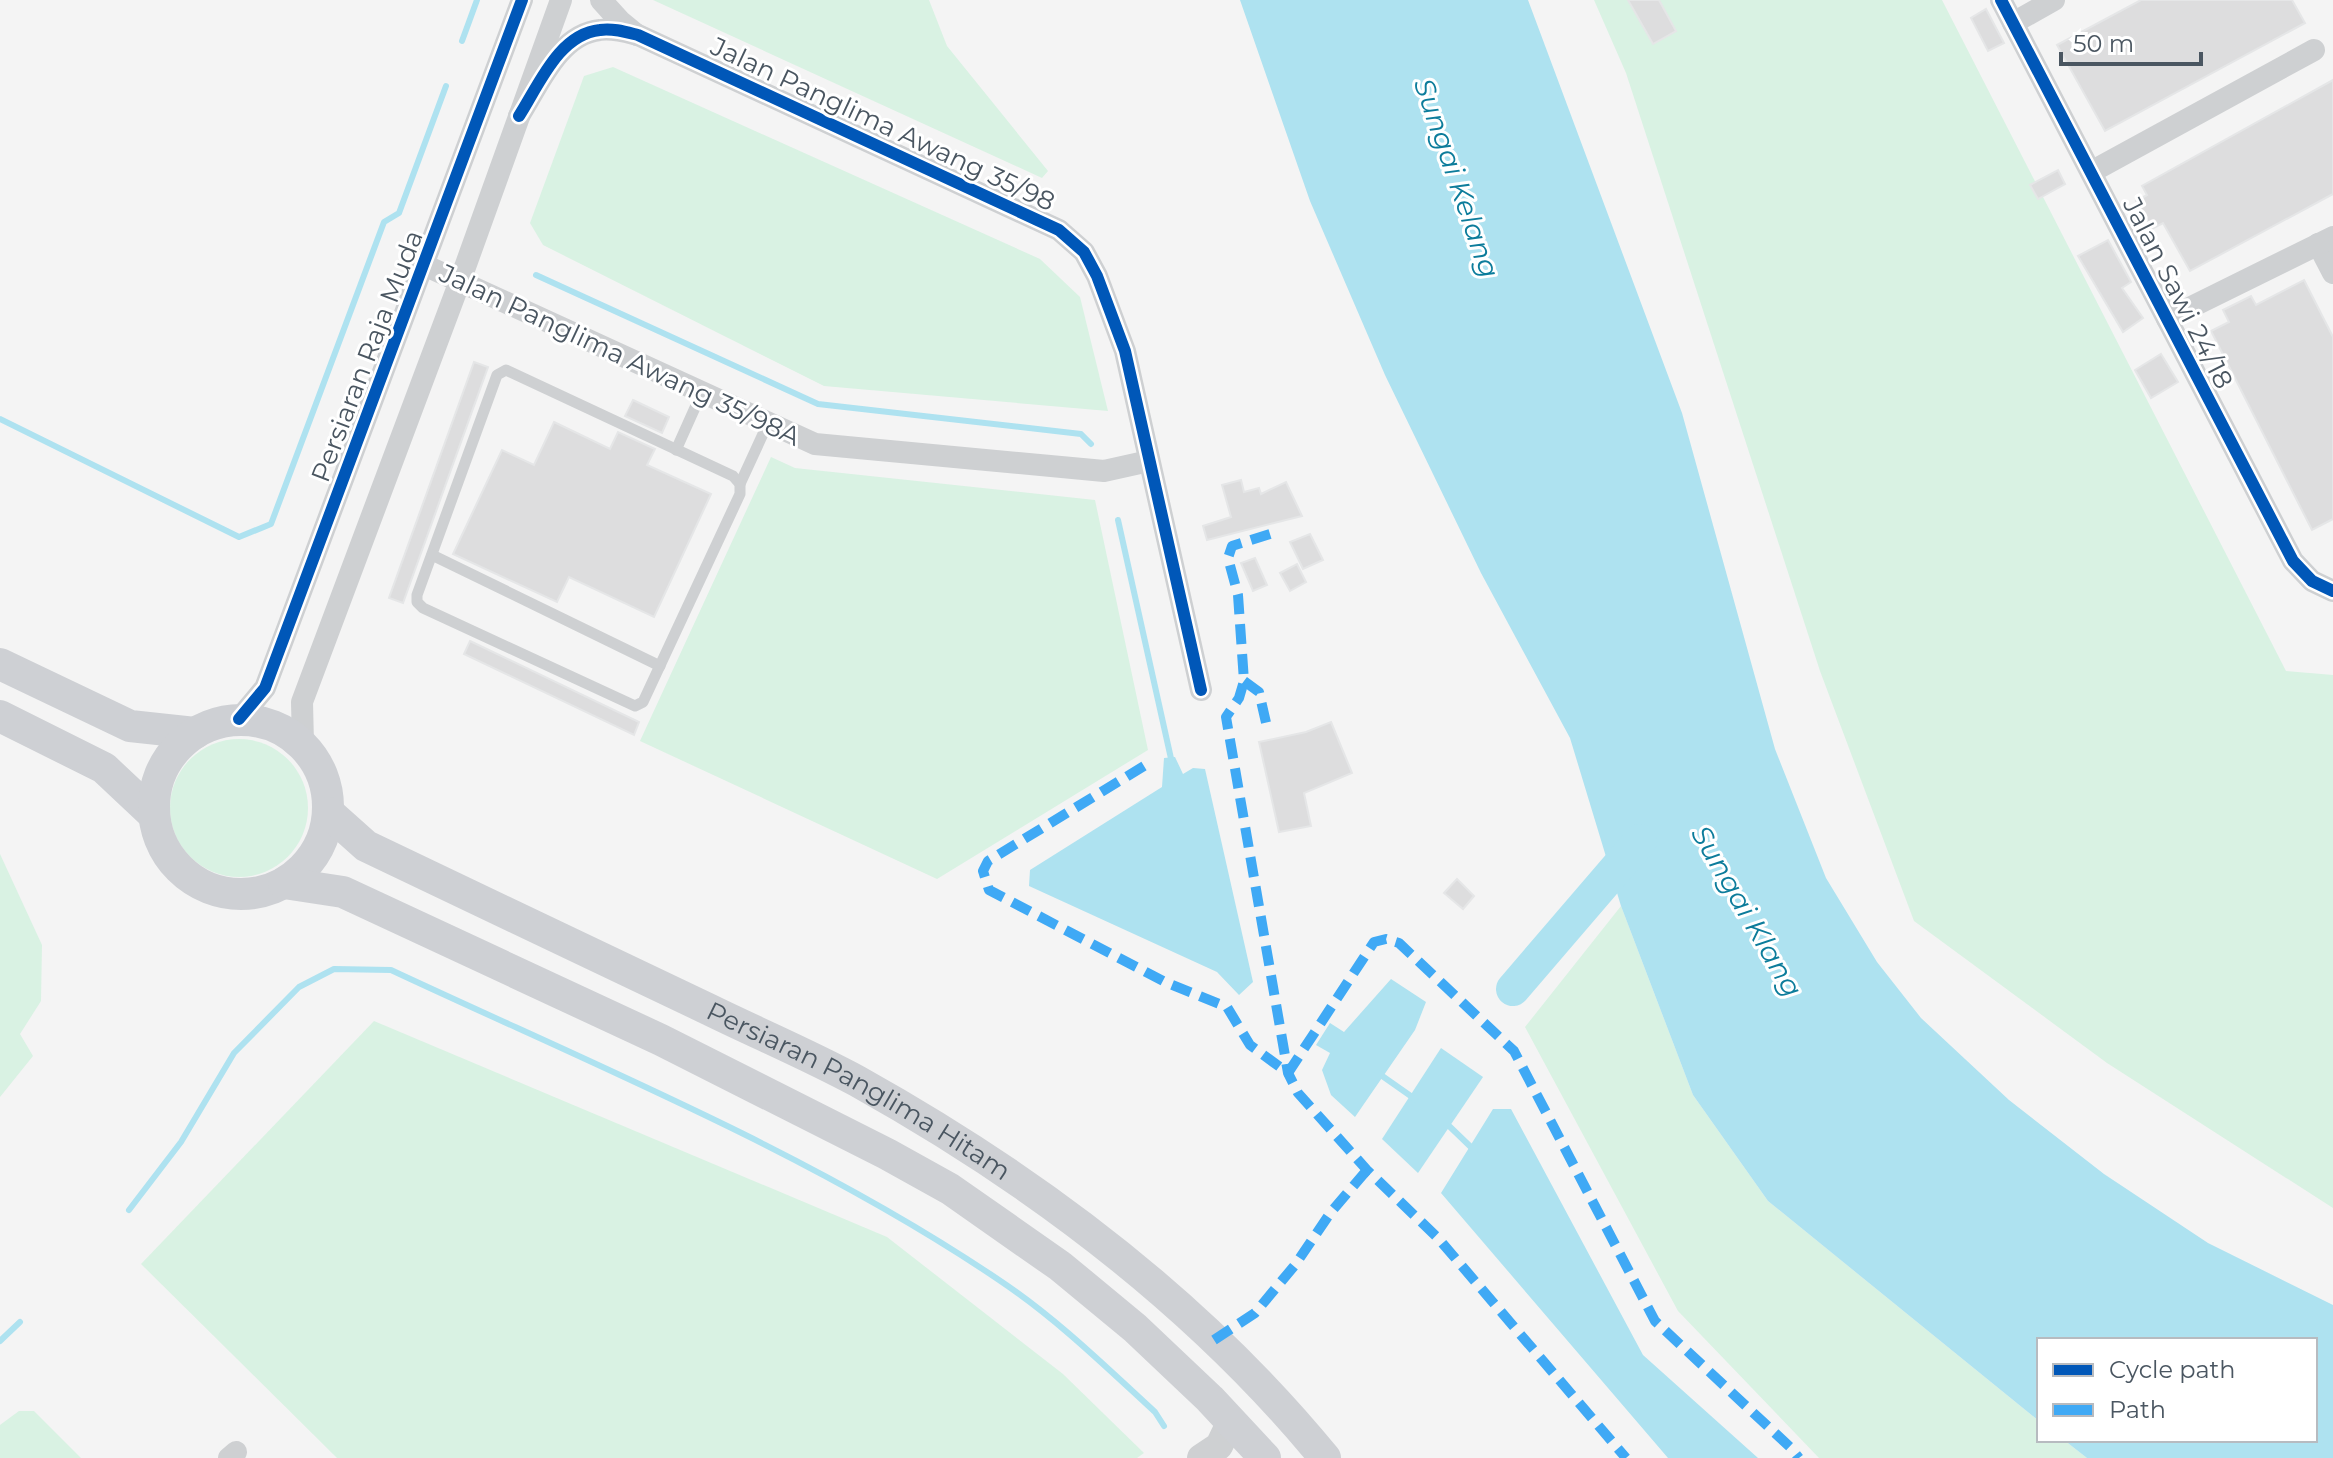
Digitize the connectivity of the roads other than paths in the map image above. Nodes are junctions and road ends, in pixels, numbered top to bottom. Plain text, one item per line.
1 (522, 0) edge
2 (561, 0) edge
3 (601, 0) edge
4 (2001, 0) edge
5 (2054, 0) edge
6 (2013, 23) junction
7 (638, 35) junction
8 (2314, 50) dead end
9 (519, 116) junction
10 (2091, 172) junction
11 (2325, 240) edge
12 (424, 265) junction
13 (2333, 273) edge
14 (460, 281) junction
15 (2167, 319) junction
16 (702, 392) junction
17 (768, 423) junction
18 (676, 450) junction
19 (1149, 461) junction
20 (740, 484) junction
21 (432, 555) junction
22 (2333, 591) edge
23 (0, 664) edge
24 (660, 666) junction
25 (1201, 690) dead end
26 (0, 716) edge
27 (239, 719) junction
28 (195, 733) junction
29 (303, 744) junction
30 (329, 813) junction
31 (154, 815) junction
32 (284, 883) junction
33 (1231, 1421) junction
34 (1201, 1458) edge
35 (1265, 1458) edge
36 (1325, 1458) edge

1 - 12 street, Persiaran Raja Muda
2 - 9 street
3 - 7 street
4 - 6 street, Jalan Sawi 24/18
5 - 6 street
6 - 10 street, Jalan Sawi 24/18
7 - 9 street
7 - 19 street, Jalan Panglima Awang 35/98
8 - 10 street
9 - 14 street
10 - 15 street, Jalan Sawi 24/18
11 - 13 street
11 - 15 street
12 - 14 street, Jalan Panglima Awang 35/98A
12 - 27 street, Persiaran Raja Muda
14 - 16 street, Jalan Panglima Awang 35/98A
14 - 29 street
15 - 22 street, Jalan Sawi 24/18
16 - 17 street, Jalan Panglima Awang 35/98A
16 - 18 lane
17 - 19 street, Jalan Panglima Awang 35/98A
17 - 20 lane
18 - 20 lane
18 - 21 lane
19 - 25 street, Jalan Panglima Awang 35/98
20 - 24 lane
21 - 24 lane
21 - 24 lane
23 - 28 main road
26 - 31 main road
27 - 28 main road
27 - 29 main road
28 - 31 main road
29 - 30 main road
30 - 32 main road
30 - 36 main road, Persiaran Panglima Hitam
31 - 32 main road
32 - 33 main road, Persiaran Panglima Hitam
33 - 34 street
33 - 35 main road, Persiaran Panglima Hitam

